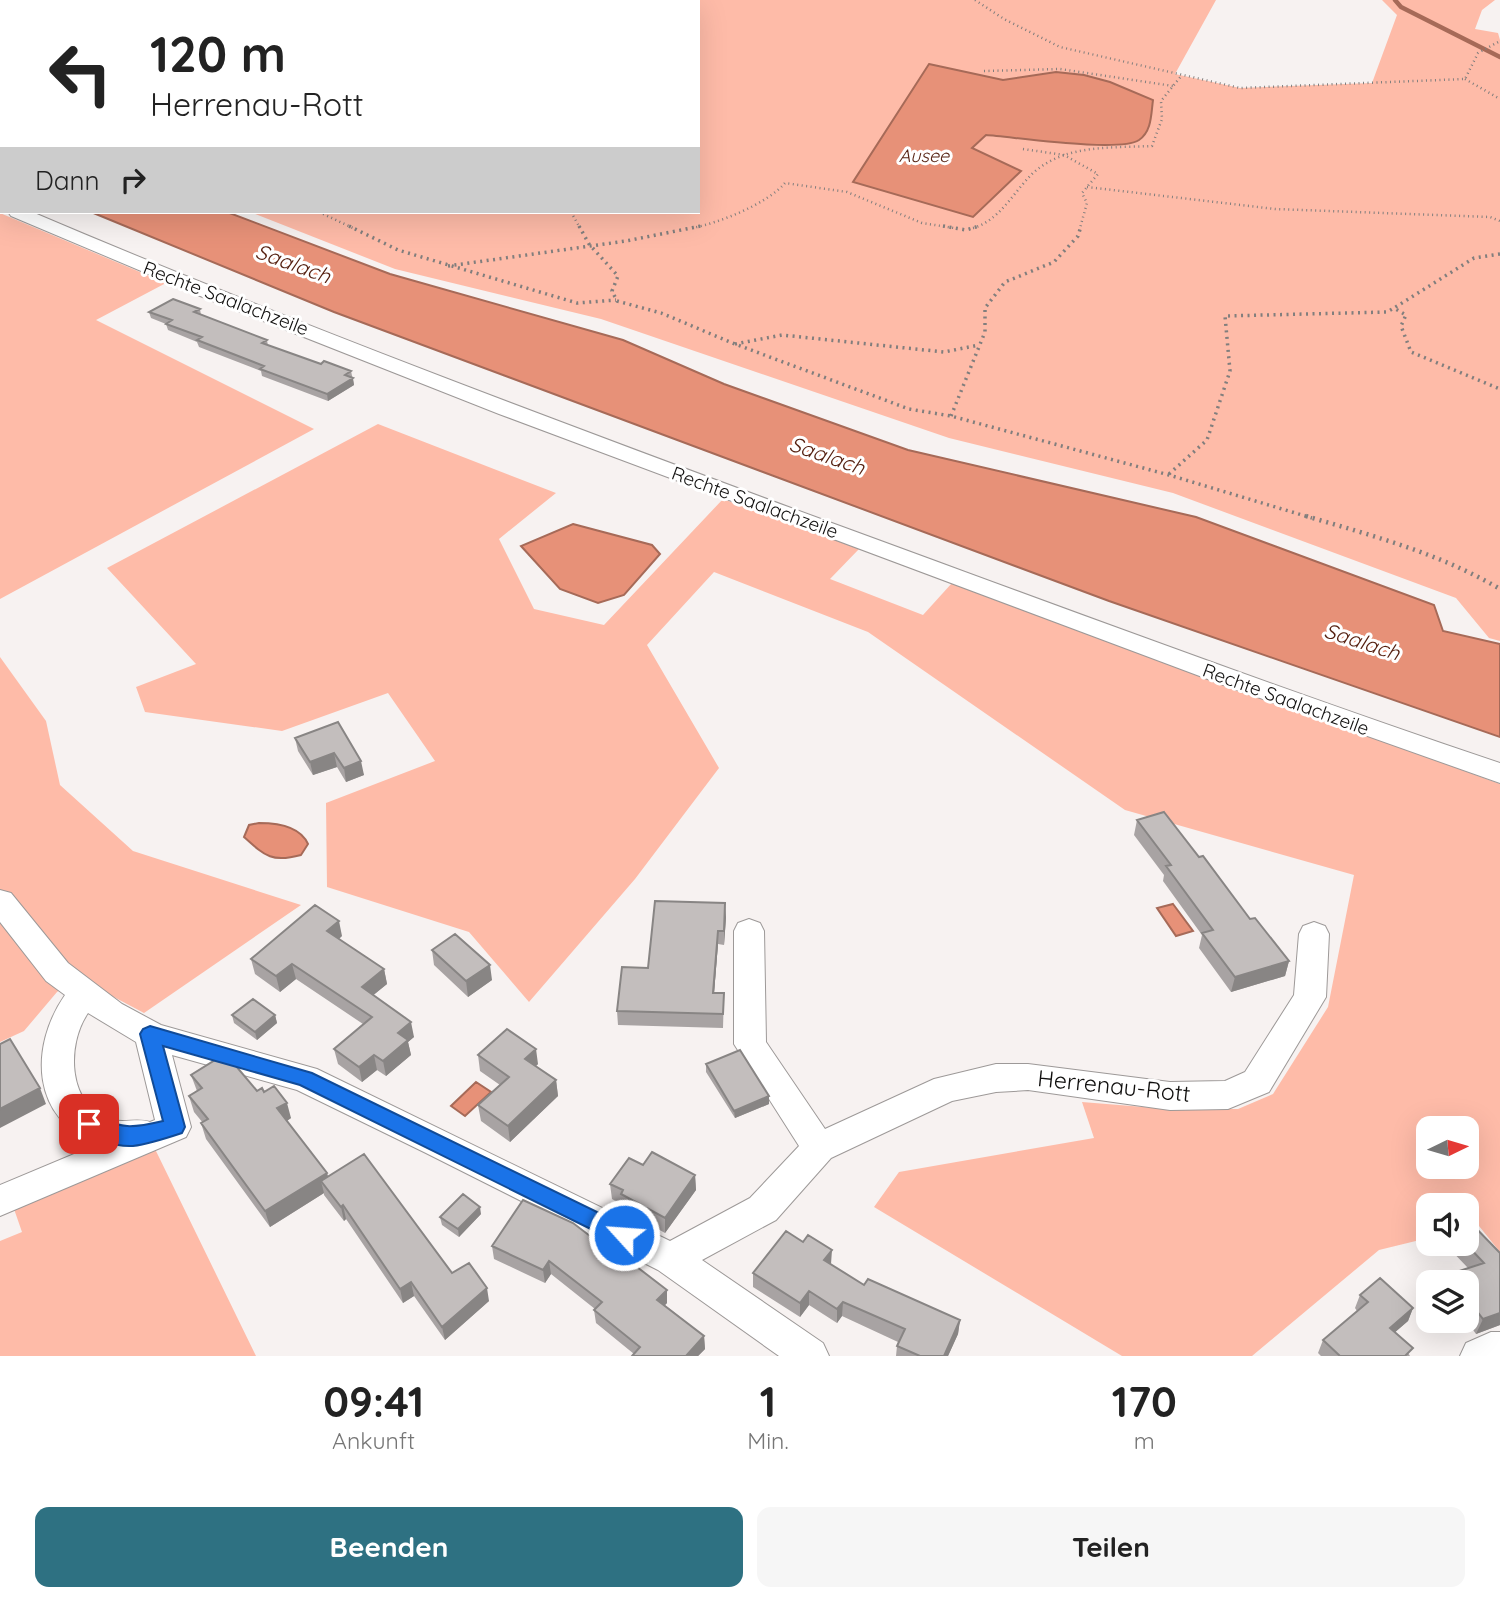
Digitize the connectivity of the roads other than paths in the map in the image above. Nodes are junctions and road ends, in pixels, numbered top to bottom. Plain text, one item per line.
1 (22, 214) edge
2 (1500, 773) edge
3 (0, 901) edge
4 (749, 931) dead end
5 (1314, 934) dead end
6 (86, 994) junction
7 (150, 1034) junction
8 (174, 1127) junction
9 (819, 1148) junction
10 (0, 1201) edge
11 (671, 1259) junction
12 (1500, 1350) edge
13 (810, 1356) edge
14 (1479, 1356) edge

1 - 2 street, Rechte Saalachzeile
3 - 6 street
4 - 9 street
5 - 9 street, Herrenau-Rott
6 - 7 street
6 - 8 street
7 - 8 street
7 - 11 street
8 - 10 street
9 - 11 street, Herrenau-Rott
11 - 13 street
12 - 14 street

